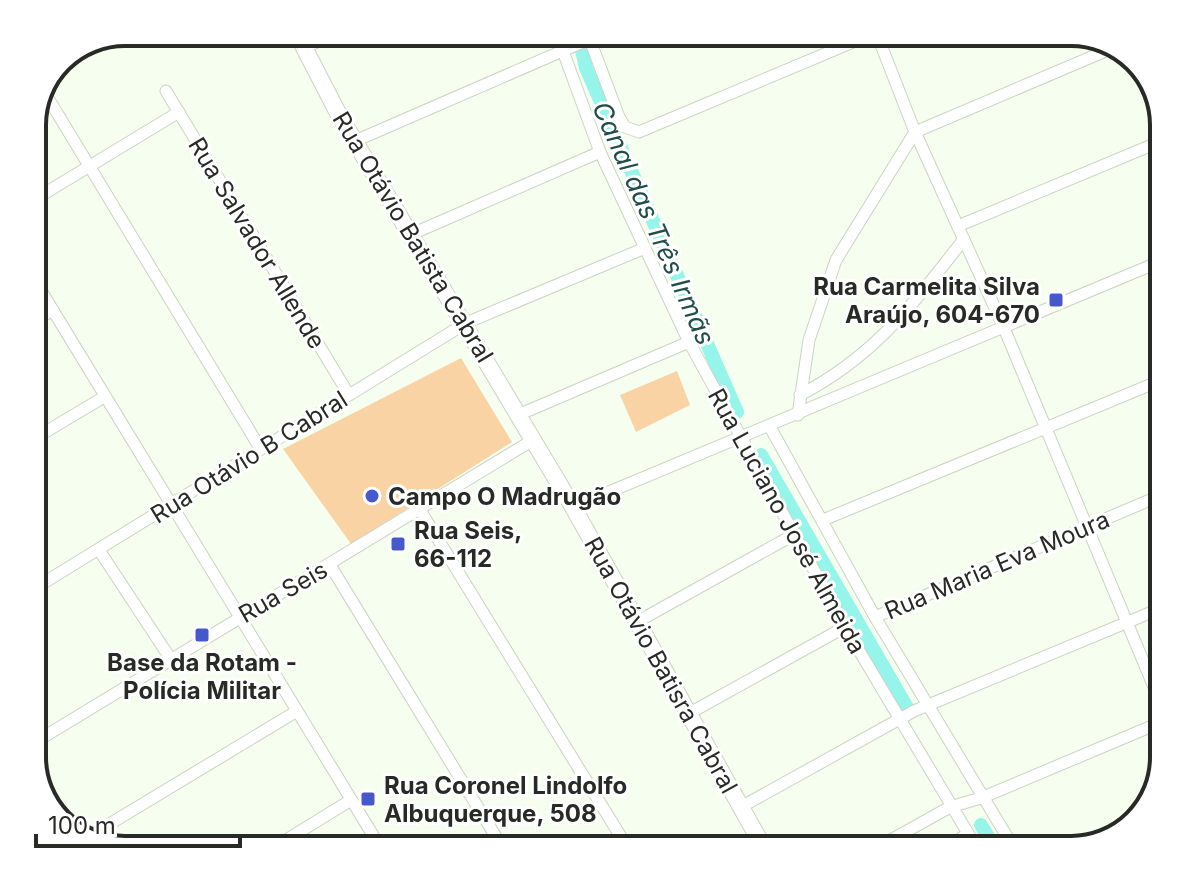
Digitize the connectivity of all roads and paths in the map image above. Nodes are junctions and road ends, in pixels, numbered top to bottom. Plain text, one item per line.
1 (308, 46) edge
2 (561, 46) edge
3 (570, 46) edge
4 (591, 46) edge
5 (843, 46) edge
6 (881, 46) edge
7 (303, 48) joint
8 (562, 50) junction
9 (1102, 52) edge
10 (166, 91) dead end
11 (50, 102) edge
12 (179, 112) junction
13 (915, 132) junction
14 (355, 141) junction
15 (1150, 146) edge
16 (600, 152) junction
17 (90, 166) junction
18 (46, 193) edge
19 (958, 226) junction
20 (412, 234) junction
21 (964, 239) junction
22 (645, 248) junction
23 (1150, 266) edge
24 (46, 299) edge
25 (53, 310) junction
26 (46, 314) edge
27 (466, 323) junction
28 (1004, 328) junction
29 (689, 342) junction
30 (1150, 385) edge
31 (349, 395) junction
32 (800, 395) junction
33 (104, 397) junction
34 (518, 415) junction
35 (798, 415) junction
36 (770, 427) junction
37 (1047, 429) junction
38 (46, 432) edge
39 (740, 438) junction
40 (533, 440) junction
41 (260, 448) junction
42 (1150, 500) edge
43 (170, 506) junction
44 (573, 507) junction
45 (420, 510) junction
46 (823, 520) junction
47 (1086, 527) junction
48 (795, 534) junction
49 (99, 550) junction
50 (330, 565) junction
51 (46, 582) edge
52 (1150, 612) edge
53 (875, 617) junction
54 (238, 618) junction
55 (1128, 620) junction
56 (635, 623) junction
57 (845, 627) junction
58 (172, 661) junction
59 (1150, 676) edge
60 (931, 705) junction
61 (297, 711) junction
62 (688, 714) junction
63 (899, 719) junction
64 (1150, 727) edge
65 (46, 736) edge
66 (981, 798) junction
67 (351, 800) junction
68 (741, 807) junction
69 (950, 807) junction
70 (98, 831) edge
71 (967, 834) joint
72 (293, 836) edge
73 (373, 836) edge
74 (495, 836) edge
75 (620, 836) edge
76 (757, 836) edge
77 (898, 836) edge
78 (964, 836) edge
79 (1006, 836) edge

1 - 7 street
2 - 8 street, Rua Luciano José Almeida
3 - 8 street
4 - 5 street
6 - 13 street
7 - 14 street, Rua Otávio Batista Cabral
8 - 14 street
8 - 16 street, Rua Luciano José Almeida
9 - 13 street
10 - 12 street, Rua Salvador Allende
11 - 17 street
12 - 17 street
12 - 31 street, Rua Salvador Allende
13 - 19 street
13 - 32 street
14 - 20 street, Rua Otávio Batista Cabral
15 - 19 street
16 - 20 street
16 - 22 street, Rua Luciano José Almeida
17 - 18 street
17 - 41 street
19 - 21 street
20 - 27 street, Rua Otávio Batista Cabral
21 - 28 street
21 - 32 street
22 - 27 street, Rua Otávio B Cabral
22 - 29 street, Rua Luciano José Almeida
23 - 28 street
24 - 25 street
25 - 26 street
25 - 33 street
27 - 31 street, Rua Otávio B Cabral
27 - 34 street, Rua Otávio Batista Cabral
28 - 35 street
28 - 37 street
29 - 34 street
29 - 39 street, Rua Luciano José Almeida
30 - 37 street
31 - 41 street, Rua Otávio B Cabral
32 - 35 street
33 - 38 street
33 - 43 street
34 - 40 street, Rua Otávio Batista Cabral
35 - 36 street
36 - 39 street
36 - 46 street, Rua Luciano José Almeida
37 - 46 street
37 - 47 street
39 - 44 street
39 - 48 street, Rua Luciano José Almeida
40 - 44 street, Rua Otávio Batisra Cabral
40 - 45 street, Rua Seis
41 - 43 street, Rua Otávio B Cabral
42 - 47 street, Rua Maria Eva Moura
43 - 49 street, Rua Otávio B Cabral
43 - 54 street
44 - 56 street, Rua Otávio Batisra Cabral
45 - 50 street, Rua Seis
45 - 75 street
46 - 53 street, Rua Luciano José Almeida
47 - 53 street, Rua Maria Eva Moura
47 - 55 street
48 - 56 street
48 - 57 street, Rua Luciano José Almeida
49 - 51 street, Rua Otávio B Cabral
49 - 58 street
50 - 54 street, Rua Seis
50 - 74 street
52 - 55 street
53 - 60 street, Rua Luciano José Almeida
54 - 58 street, Rua Seis
54 - 61 street
55 - 59 street
55 - 60 street
56 - 62 street, Rua Otávio Batisra Cabral
57 - 62 street
57 - 63 street, Rua Luciano José Almeida
58 - 65 street, Rua Seis
60 - 63 street
60 - 66 street, Rua Luciano José Almeida
61 - 67 street
61 - 70 street
62 - 68 street, Rua Otávio Batisra Cabral
63 - 68 street
63 - 69 street, Rua Luciano José Almeida
64 - 66 street
66 - 69 street
66 - 79 street, Rua Luciano José Almeida
67 - 72 street
67 - 73 street
68 - 76 street, Rua Otávio Batisra Cabral
69 - 71 street, Rua Luciano José Almeida
69 - 77 street
71 - 78 street

